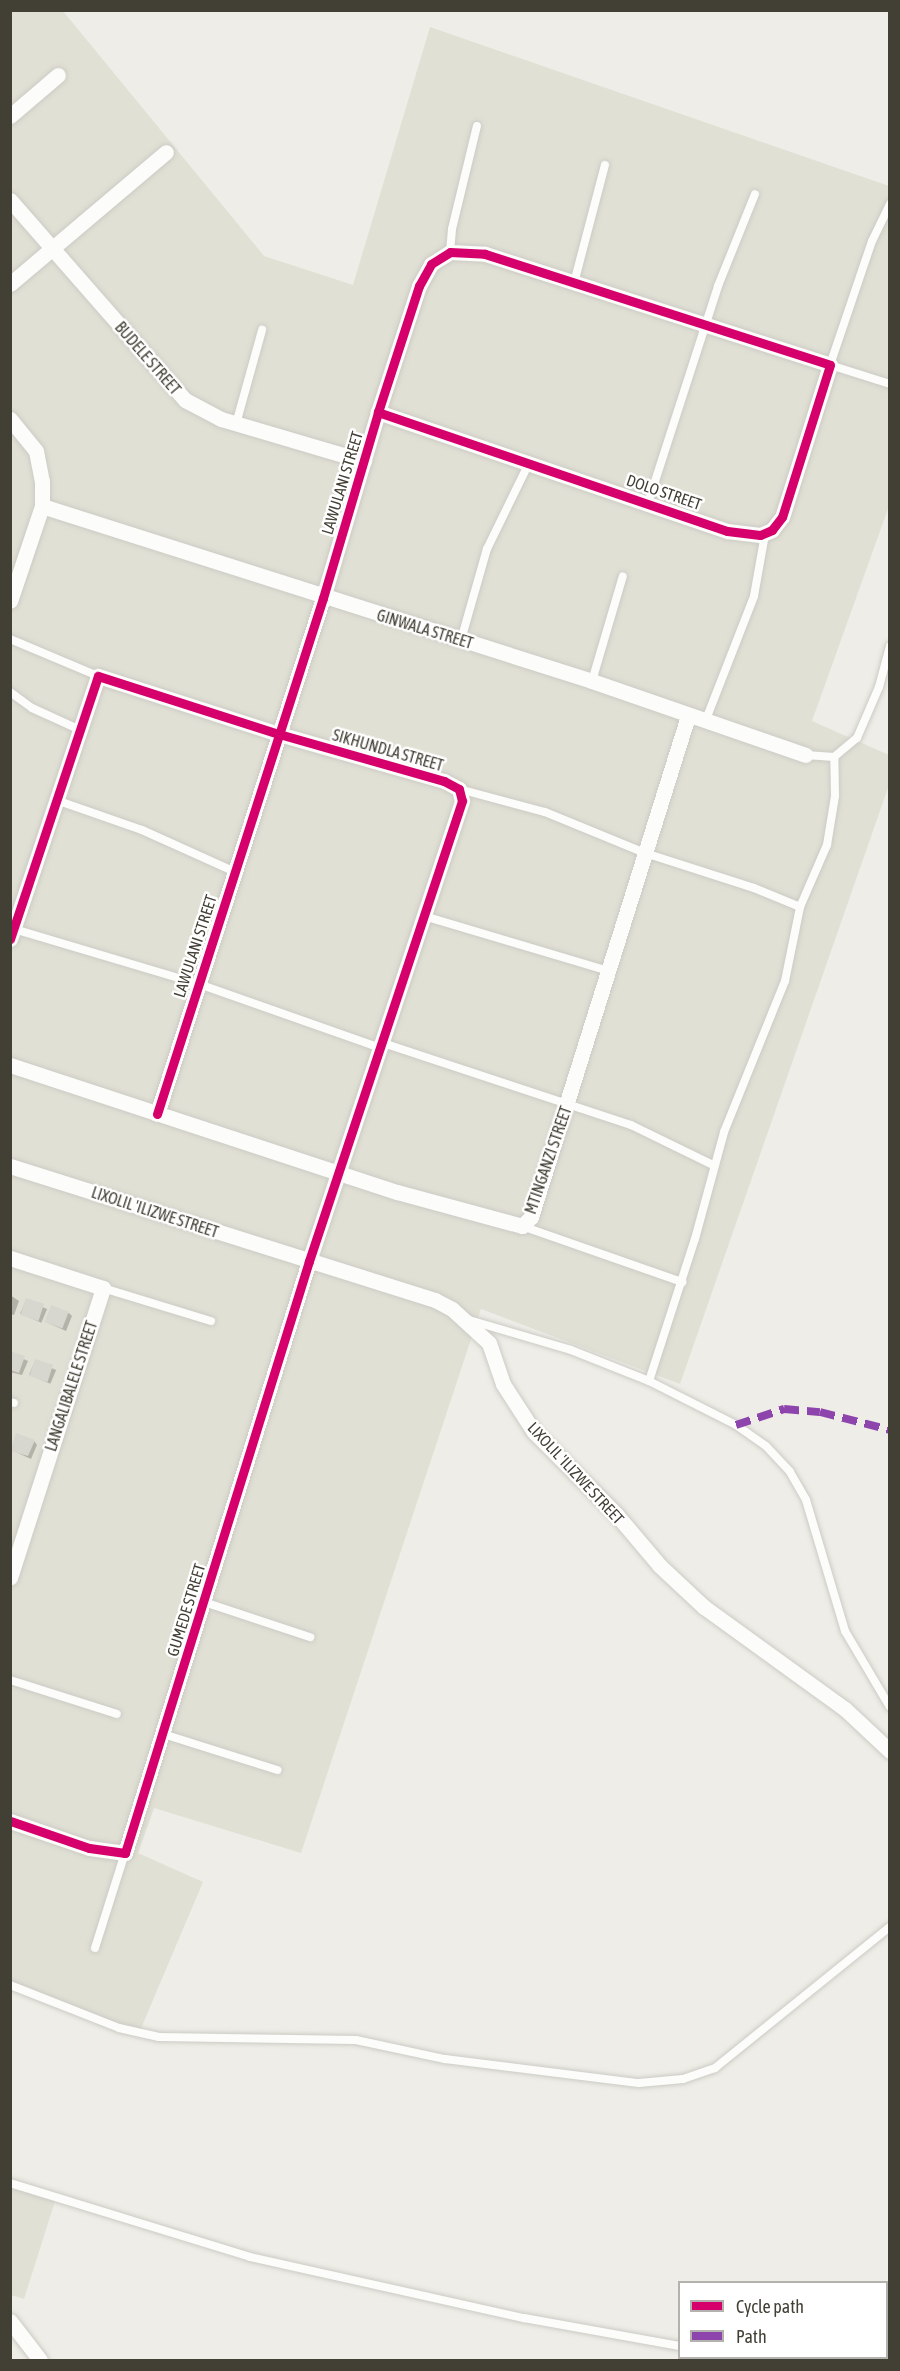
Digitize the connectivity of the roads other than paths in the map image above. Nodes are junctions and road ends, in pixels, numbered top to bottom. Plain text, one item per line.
1 (58, 75) dead end
2 (10, 116) edge
3 (477, 126) dead end
4 (166, 152) dead end
5 (606, 165) dead end
6 (755, 194) dead end
7 (10, 200) edge
8 (890, 204) edge
9 (52, 247) junction
10 (450, 252) junction
11 (574, 283) junction
12 (10, 284) edge
13 (707, 327) junction
14 (262, 330) dead end
15 (830, 364) junction
16 (890, 384) edge
17 (378, 411) junction
18 (10, 419) edge
19 (236, 424) junction
20 (530, 461) junction
21 (364, 462) junction
22 (648, 503) junction
23 (42, 506) junction
24 (765, 534) junction
25 (623, 576) dead end
26 (323, 598) junction
27 (10, 601) edge
28 (10, 639) edge
29 (461, 640) junction
30 (890, 646) edge
31 (98, 676) junction
32 (592, 681) junction
33 (10, 692) edge
34 (688, 716) junction
35 (705, 722) junction
36 (78, 729) junction
37 (279, 734) junction
38 (806, 755) joint
39 (834, 756) junction
40 (459, 789) junction
41 (55, 800) junction
42 (645, 853) junction
43 (235, 872) junction
44 (800, 907) junction
45 (424, 916) junction
46 (12, 934) edge
47 (609, 971) junction
48 (199, 984) junction
49 (382, 1045) junction
50 (10, 1065) edge
51 (567, 1103) junction
52 (157, 1114) junction
53 (713, 1165) junction
54 (10, 1166) edge
55 (340, 1173) junction
56 (522, 1226) junction
57 (10, 1258) edge
58 (309, 1261) junction
59 (682, 1282) junction
60 (103, 1288) junction
61 (468, 1320) junction
62 (211, 1321) dead end
63 (649, 1381) junction
64 (10, 1577) edge
65 (204, 1602) junction
66 (310, 1637) dead end
67 (10, 1680) edge
68 (890, 1707) edge
69 (117, 1714) dead end
70 (163, 1734) junction
71 (890, 1751) edge
72 (277, 1770) dead end
73 (10, 1821) edge
74 (125, 1853) junction
75 (890, 1927) edge
76 (95, 1948) dead end
77 (10, 1985) edge
78 (10, 2183) edge
79 (10, 2321) edge
80 (678, 2346) edge
81 (40, 2361) edge

1 - 2 street
3 - 10 lane
4 - 9 street
5 - 11 lane
6 - 13 lane
7 - 9 street, BUDELE STREET
8 - 15 lane
9 - 12 street
9 - 19 street, BUDELE STREET
10 - 11 street
10 - 17 street, LAWULANI STREET
11 - 13 street
13 - 15 street
13 - 22 lane
14 - 19 lane
15 - 16 lane
15 - 24 street
17 - 20 street, DOLO STREET
17 - 21 street, LAWULANI STREET
18 - 23 street
19 - 21 street, BUDELE STREET
20 - 22 street, DOLO STREET
20 - 29 lane
21 - 26 street, LAWULANI STREET
22 - 24 street, DOLO STREET
23 - 26 street, GINWALA STREET
23 - 27 street
24 - 35 lane
25 - 32 lane
26 - 29 street, GINWALA STREET
26 - 37 street, LAWULANI STREET
28 - 31 lane
29 - 32 street, GINWALA STREET
30 - 39 lane
31 - 36 street
31 - 37 street, SIKHUNDLA STREET
32 - 34 street, GINWALA STREET
33 - 36 lane
34 - 35 street, GINWALA STREET
34 - 42 street, MTINGANZI STREET
35 - 38 street, GINWALA STREET
36 - 41 street
37 - 40 street, SIKHUNDLA STREET
37 - 43 street, LAWULANI STREET
38 - 39 lane
39 - 44 lane
40 - 42 lane
40 - 45 street, SIKHUNDLA STREET
41 - 43 lane
41 - 46 street
42 - 44 lane
42 - 47 street, MTINGANZI STREET
43 - 48 street, LAWULANI STREET
44 - 53 lane
45 - 47 lane
45 - 49 street, SIKHUNDLA STREET
46 - 48 lane
47 - 51 street, MTINGANZI STREET
48 - 49 lane
48 - 52 street, LAWULANI STREET
49 - 51 lane
49 - 55 street, SIKHUNDLA STREET
50 - 52 street, MTINGANZI STREET
51 - 53 lane
51 - 56 street, MTINGANZI STREET
52 - 55 street, MTINGANZI STREET
53 - 59 lane
54 - 58 street, LIXOLIL 'ILIZWE STREET
55 - 56 street, MTINGANZI STREET
55 - 58 street, SIKHUNDLA STREET
56 - 59 lane
57 - 60 street
58 - 61 street, LIXOLIL 'ILIZWE STREET
58 - 65 street, GUMEDE STREET
59 - 63 lane
60 - 62 lane
60 - 64 street, LANGALIBALELE STREET
61 - 63 lane
61 - 71 street, LIXOLIL 'ILIZWE STREET
63 - 68 lane
65 - 66 lane
65 - 70 street, GUMEDE STREET
67 - 69 lane
70 - 72 lane
70 - 74 street, GUMEDE STREET
73 - 74 street
74 - 76 lane
75 - 77 lane
78 - 80 lane
79 - 81 street

